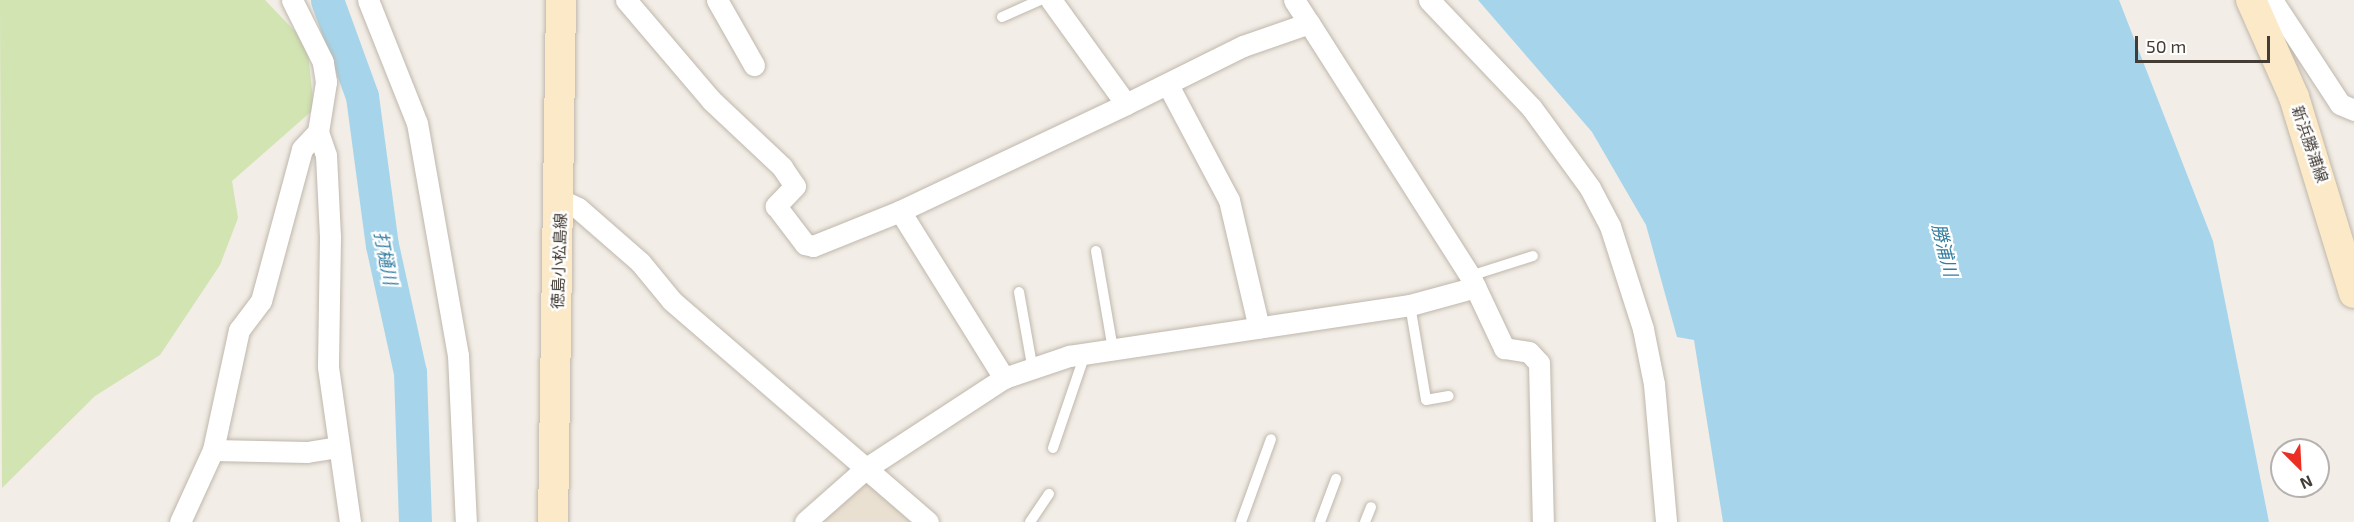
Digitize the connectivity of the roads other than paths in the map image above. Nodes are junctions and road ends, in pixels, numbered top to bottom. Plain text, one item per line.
1 (292, 0) edge
2 (368, 0) edge
3 (561, 0) edge
4 (626, 0) edge
5 (717, 0) edge
6 (1040, 0) edge
7 (1051, 0) edge
8 (1294, 0) edge
9 (1429, 0) edge
10 (2251, 0) edge
11 (2272, 0) edge
12 (1002, 17) dead end
13 (1309, 23) junction
14 (753, 65) dead end
15 (1168, 85) junction
16 (1126, 104) junction
17 (2354, 110) edge
18 (318, 132) junction
19 (561, 200) junction
20 (900, 211) junction
21 (1096, 251) dead end
22 (1533, 256) dead end
23 (1473, 282) junction
24 (1019, 292) dead end
25 (2354, 293) edge
26 (1410, 305) junction
27 (1259, 328) junction
28 (1113, 349) junction
29 (1085, 354) junction
30 (1032, 365) junction
31 (1004, 378) junction
32 (1449, 396) dead end
33 (1271, 440) dead end
34 (339, 447) junction
35 (1053, 447) dead end
36 (213, 450) junction
37 (865, 469) junction
38 (1336, 478) dead end
39 (1049, 494) dead end
40 (1371, 507) dead end
41 (180, 522) edge
42 (350, 522) edge
43 (466, 522) edge
44 (553, 522) edge
45 (805, 522) edge
46 (928, 522) edge
47 (1030, 522) edge
48 (1241, 522) edge
49 (1320, 522) edge
50 (1365, 522) edge
51 (1543, 522) edge
52 (1666, 522) edge

1 - 18 street
2 - 43 street
3 - 19 main road, 徳島小松島線
4 - 20 street
5 - 14 street
6 - 12 lane
7 - 16 street
8 - 13 street
9 - 52 street
10 - 25 main road, 新浜勝浦線
11 - 17 street
13 - 15 street
13 - 23 street
15 - 16 street
15 - 27 street
16 - 20 street
18 - 34 street
18 - 36 street
19 - 37 street
19 - 44 main road, 徳島小松島線
20 - 31 street
21 - 28 lane
22 - 23 lane
23 - 26 street
23 - 51 street
24 - 30 lane
26 - 27 street
26 - 32 lane
27 - 28 street
28 - 29 street
29 - 30 street
29 - 35 lane
30 - 31 street
31 - 37 street
33 - 48 lane
34 - 36 street
34 - 42 street
36 - 41 street
37 - 45 street
37 - 46 street
38 - 49 lane
39 - 47 lane
40 - 50 lane

